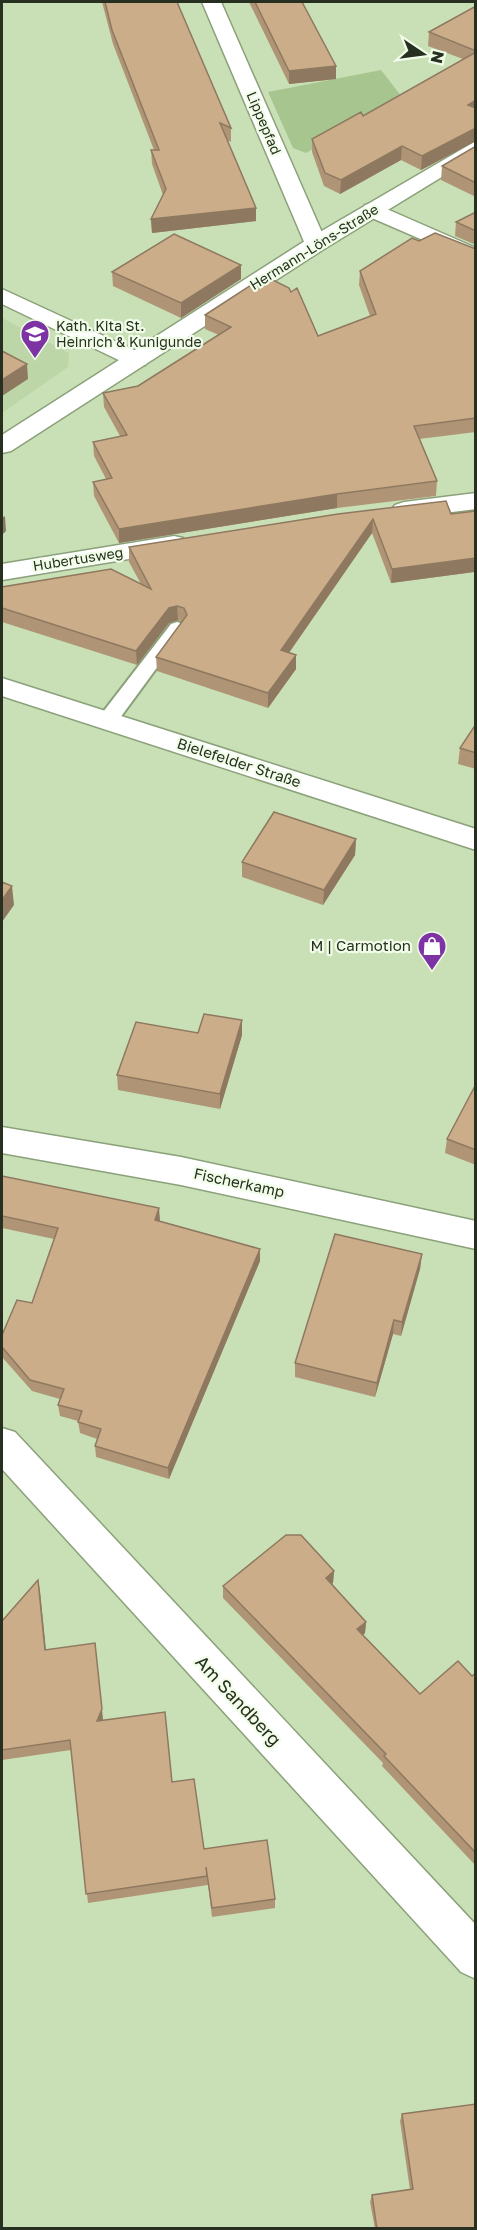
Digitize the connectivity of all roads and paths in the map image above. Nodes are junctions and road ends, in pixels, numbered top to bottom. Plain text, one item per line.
1 (211, 2) edge
2 (476, 147) edge
3 (373, 210) junction
4 (316, 244) junction
5 (476, 256) edge
6 (2, 296) edge
7 (137, 360) junction
8 (2, 446) edge
9 (476, 501) edge
10 (383, 512) edge
11 (201, 540) edge
12 (2, 572) edge
13 (177, 628) edge
14 (2, 687) edge
15 (107, 721) junction
16 (476, 840) edge
17 (2, 1140) edge
18 (476, 1235) edge
19 (2, 1444) edge
20 (476, 1957) edge

1 - 4 street, Lippepfad
2 - 3 street, Hermann-Löns-Straße
3 - 4 street, Hermann-Löns-Straße
3 - 5 street
4 - 7 street, Hermann-Löns-Straße
6 - 7 street
7 - 8 street, Hermann-Löns-Straße
9 - 10 street
11 - 12 street, Hubertusweg
13 - 15 lane
14 - 15 street, Bielefelder Straße
15 - 16 street, Bielefelder Straße
17 - 18 street, Fischerkamp
19 - 20 street, Am Sandberg

